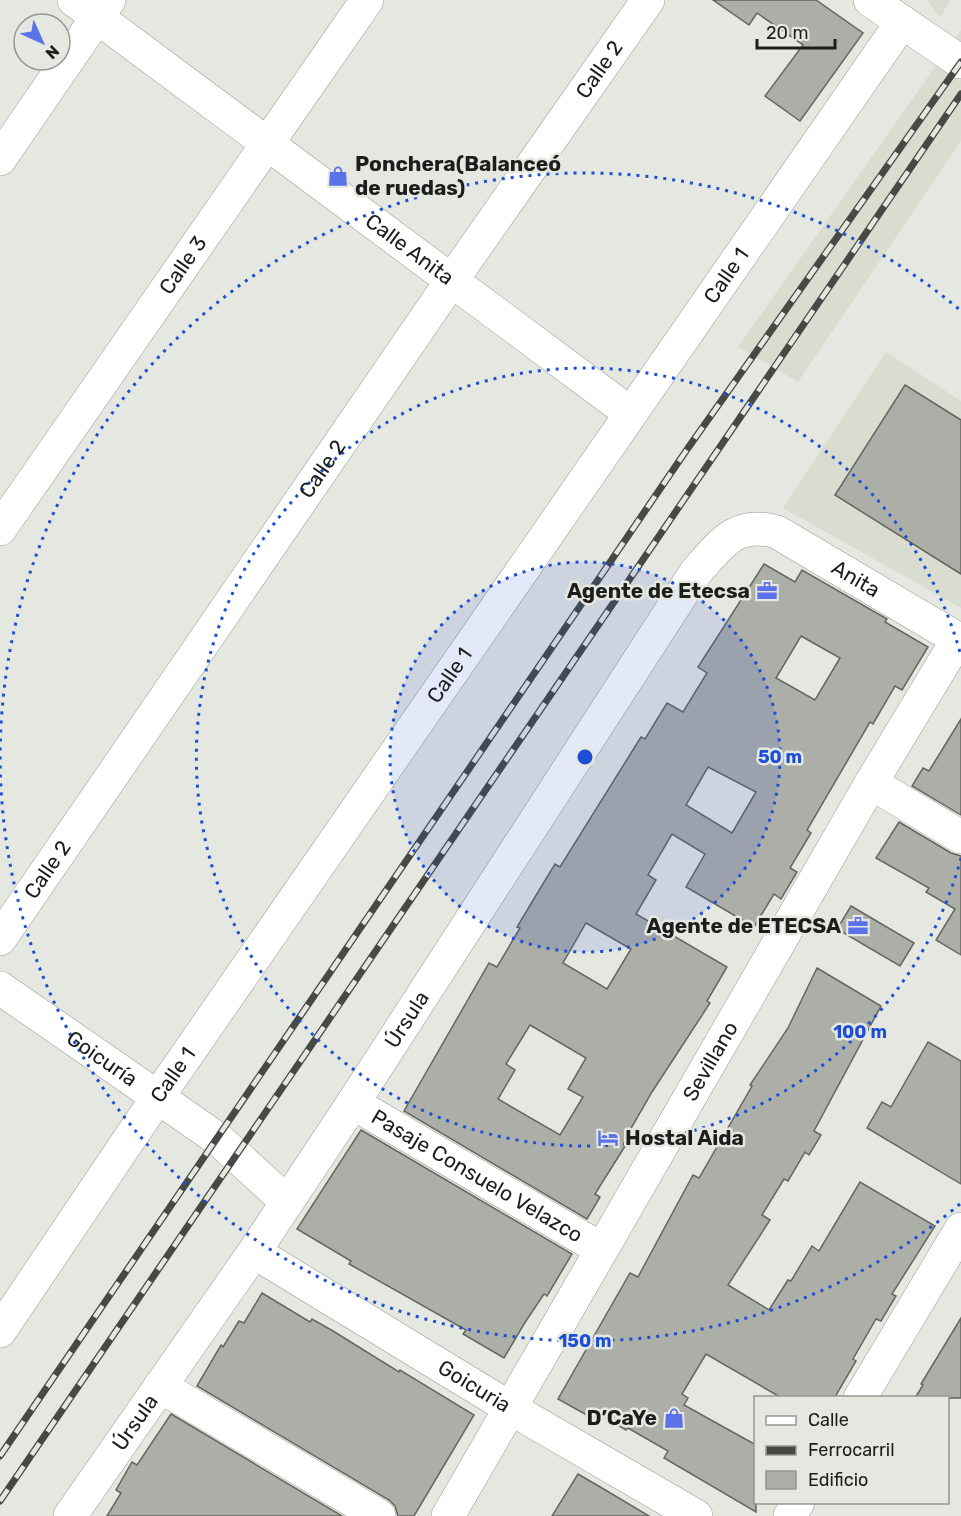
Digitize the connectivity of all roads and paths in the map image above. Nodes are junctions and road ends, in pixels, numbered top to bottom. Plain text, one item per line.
1 (367, 0) edge
2 (648, 0) edge
3 (871, 0) edge
4 (93, 6) edge
5 (903, 22) junction
6 (961, 62) edge
7 (267, 143) junction
8 (0, 159) edge
9 (452, 280) junction
10 (630, 412) junction
11 (745, 529) joint
12 (0, 530) edge
13 (959, 640) edge
14 (871, 783) junction
15 (961, 837) edge
16 (0, 939) edge
17 (0, 988) edge
18 (157, 1098) junction
19 (353, 1103) junction
20 (287, 1202) junction
21 (961, 1229) edge
22 (601, 1249) junction
23 (254, 1252) junction
24 (0, 1331) edge
25 (160, 1386) junction
26 (861, 1396) edge
27 (510, 1408) junction
28 (70, 1516) edge
29 (379, 1516) edge
30 (448, 1516) edge
31 (696, 1516) edge

1 - 7 street, Calle 3
2 - 9 street, Calle 2
3 - 5 street
4 - 7 street, Calle Anita
4 - 8 street
5 - 6 street
5 - 10 street, Calle 1
7 - 9 street, Calle Anita
7 - 12 street, Calle 3
9 - 10 street, Calle Anita
9 - 16 street, Calle 2
10 - 18 street, Calle 1
11 - 13 street, Anita
11 - 19 street, Úrsula
13 - 14 street, Sevillano
14 - 15 street
14 - 22 street, Sevillano
17 - 18 street, Goicuría
18 - 20 street, Goicuría
18 - 24 street, Calle 1
19 - 20 street, Úrsula
19 - 22 street, Pasaje Consuelo Velazco
20 - 23 street, Úrsula
21 - 26 street
22 - 27 street, Sevillano
23 - 25 street, Úrsula
23 - 27 street, Goicuria
25 - 28 street, Úrsula
25 - 29 street
27 - 30 street, Sevillano
27 - 31 street, Goicuria

